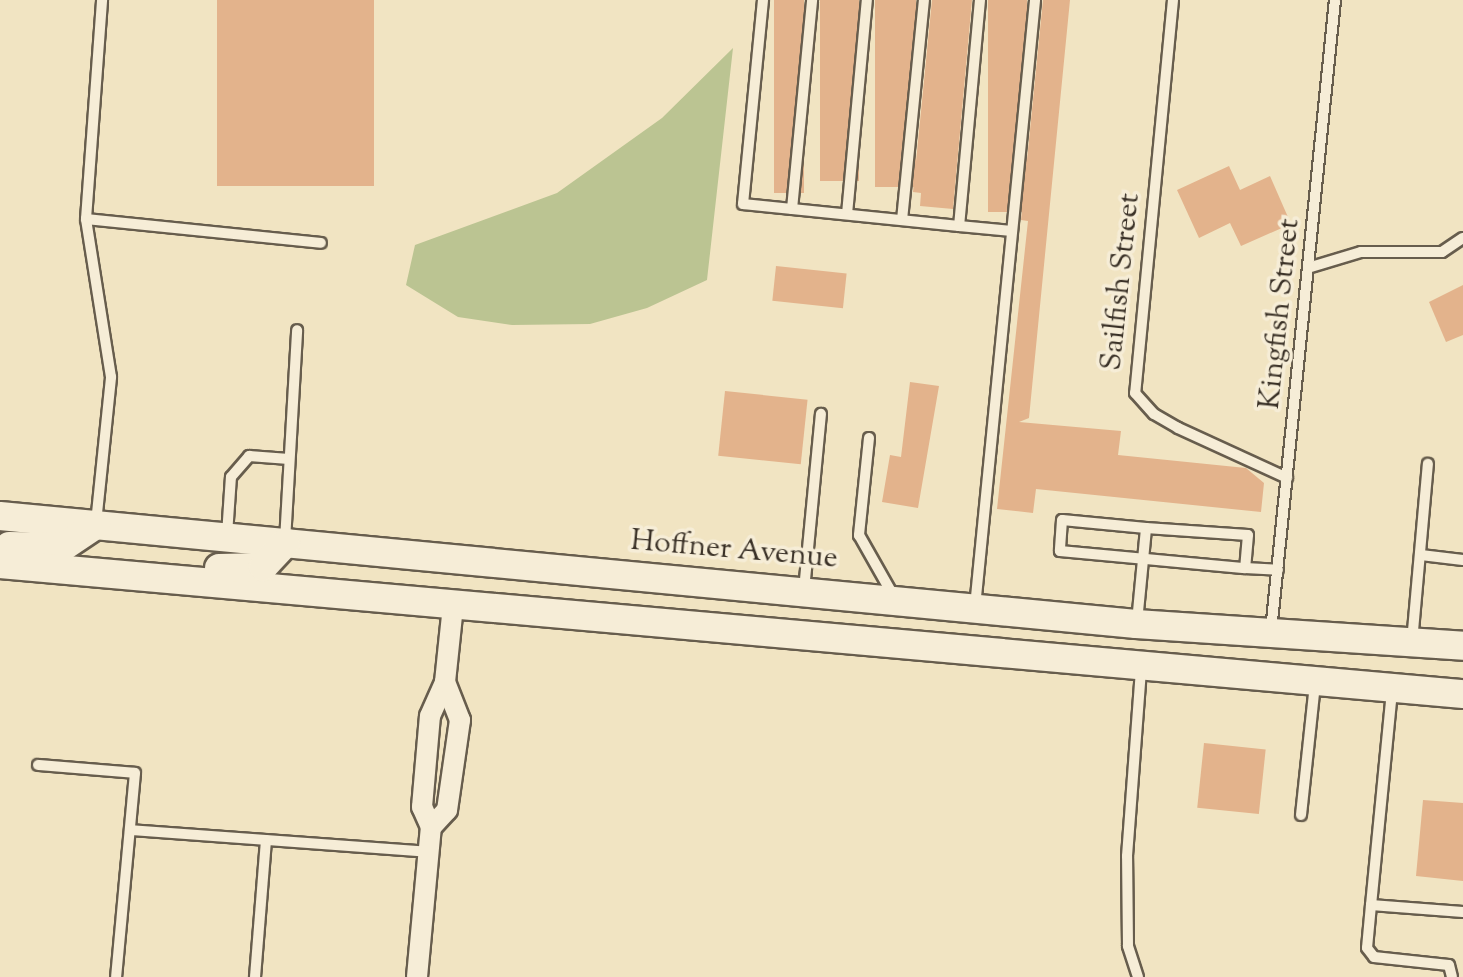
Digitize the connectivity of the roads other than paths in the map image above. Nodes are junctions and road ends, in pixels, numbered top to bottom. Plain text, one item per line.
1 (102, 0) edge
2 (763, 0) edge
3 (812, 0) edge
4 (867, 0) edge
5 (924, 0) edge
6 (980, 0) edge
7 (1035, 0) edge
8 (1173, 0) edge
9 (1335, 0) edge
10 (792, 209) junction
11 (847, 214) junction
12 (86, 219) junction
13 (902, 220) junction
14 (959, 226) junction
15 (1012, 231) junction
16 (1463, 238) edge
17 (321, 243) dead end
18 (1311, 267) junction
19 (297, 330) dead end
20 (821, 414) dead end
21 (869, 438) dead end
22 (289, 459) junction
23 (1428, 464) dead end
24 (1287, 478) junction
25 (0, 516) edge
26 (96, 525) junction
27 (1146, 528) junction
28 (227, 537) junction
29 (285, 543) junction
30 (0, 546) edge
31 (1421, 555) junction
32 (1463, 560) edge
33 (1143, 563) junction
34 (0, 564) edge
35 (1245, 568) junction
36 (1278, 570) junction
37 (76, 571) junction
38 (804, 592) junction
39 (896, 600) junction
40 (453, 606) junction
41 (975, 609) junction
42 (1136, 624) junction
43 (1271, 633) junction
44 (1412, 643) junction
45 (862, 644) junction
46 (1463, 646) edge
47 (1141, 666) junction
48 (445, 682) junction
49 (1316, 682) junction
50 (1393, 689) junction
51 (1463, 694) edge
52 (38, 765) dead end
53 (1301, 815) dead end
54 (431, 827) junction
55 (130, 830) junction
56 (266, 840) junction
57 (429, 852) junction
58 (1371, 905) junction
59 (1463, 912) edge
60 (116, 977) edge
61 (255, 977) edge
62 (417, 977) edge
63 (1138, 977) edge
64 (1452, 977) edge

1 - 12 lane
2 - 10 lane
3 - 10 lane
4 - 11 lane
5 - 13 lane
6 - 14 lane
7 - 15 lane
8 - 24 lane, Sailfish Street
9 - 18 lane, Kingfish Street
10 - 11 lane
11 - 13 lane
12 - 17 lane
12 - 26 lane
13 - 14 lane
14 - 15 lane
15 - 41 lane
16 - 18 lane
18 - 24 lane, Kingfish Street
19 - 22 lane
20 - 38 lane
21 - 39 lane
22 - 28 lane
22 - 29 lane
23 - 31 lane
24 - 36 lane, Kingfish Street
25 - 26 main road, Hoffner Avenue
26 - 28 main road, Hoffner Avenue
26 - 30 main road
27 - 33 lane
27 - 33 lane
27 - 35 lane
28 - 29 main road, Hoffner Avenue
29 - 37 main road
29 - 38 main road, Hoffner Avenue
31 - 32 lane
31 - 44 lane
33 - 35 lane
33 - 42 lane
34 - 37 main road
35 - 36 lane
36 - 43 lane, Kingfish Street
37 - 40 main road
38 - 39 main road, Hoffner Avenue
39 - 41 main road, Hoffner Avenue
40 - 45 main road
40 - 48 street
41 - 42 main road, Hoffner Avenue
42 - 43 main road, Hoffner Avenue
42 - 45 main road
43 - 44 main road, Hoffner Avenue
43 - 47 main road
44 - 46 main road, Hoffner Avenue
45 - 47 main road
47 - 49 main road
47 - 63 lane
48 - 54 street
48 - 54 street
49 - 50 main road
49 - 53 lane
50 - 51 main road
50 - 58 lane
52 - 55 lane
54 - 57 street
55 - 56 lane
55 - 60 lane
56 - 57 lane
56 - 61 lane
57 - 62 street
58 - 59 lane
58 - 64 lane

